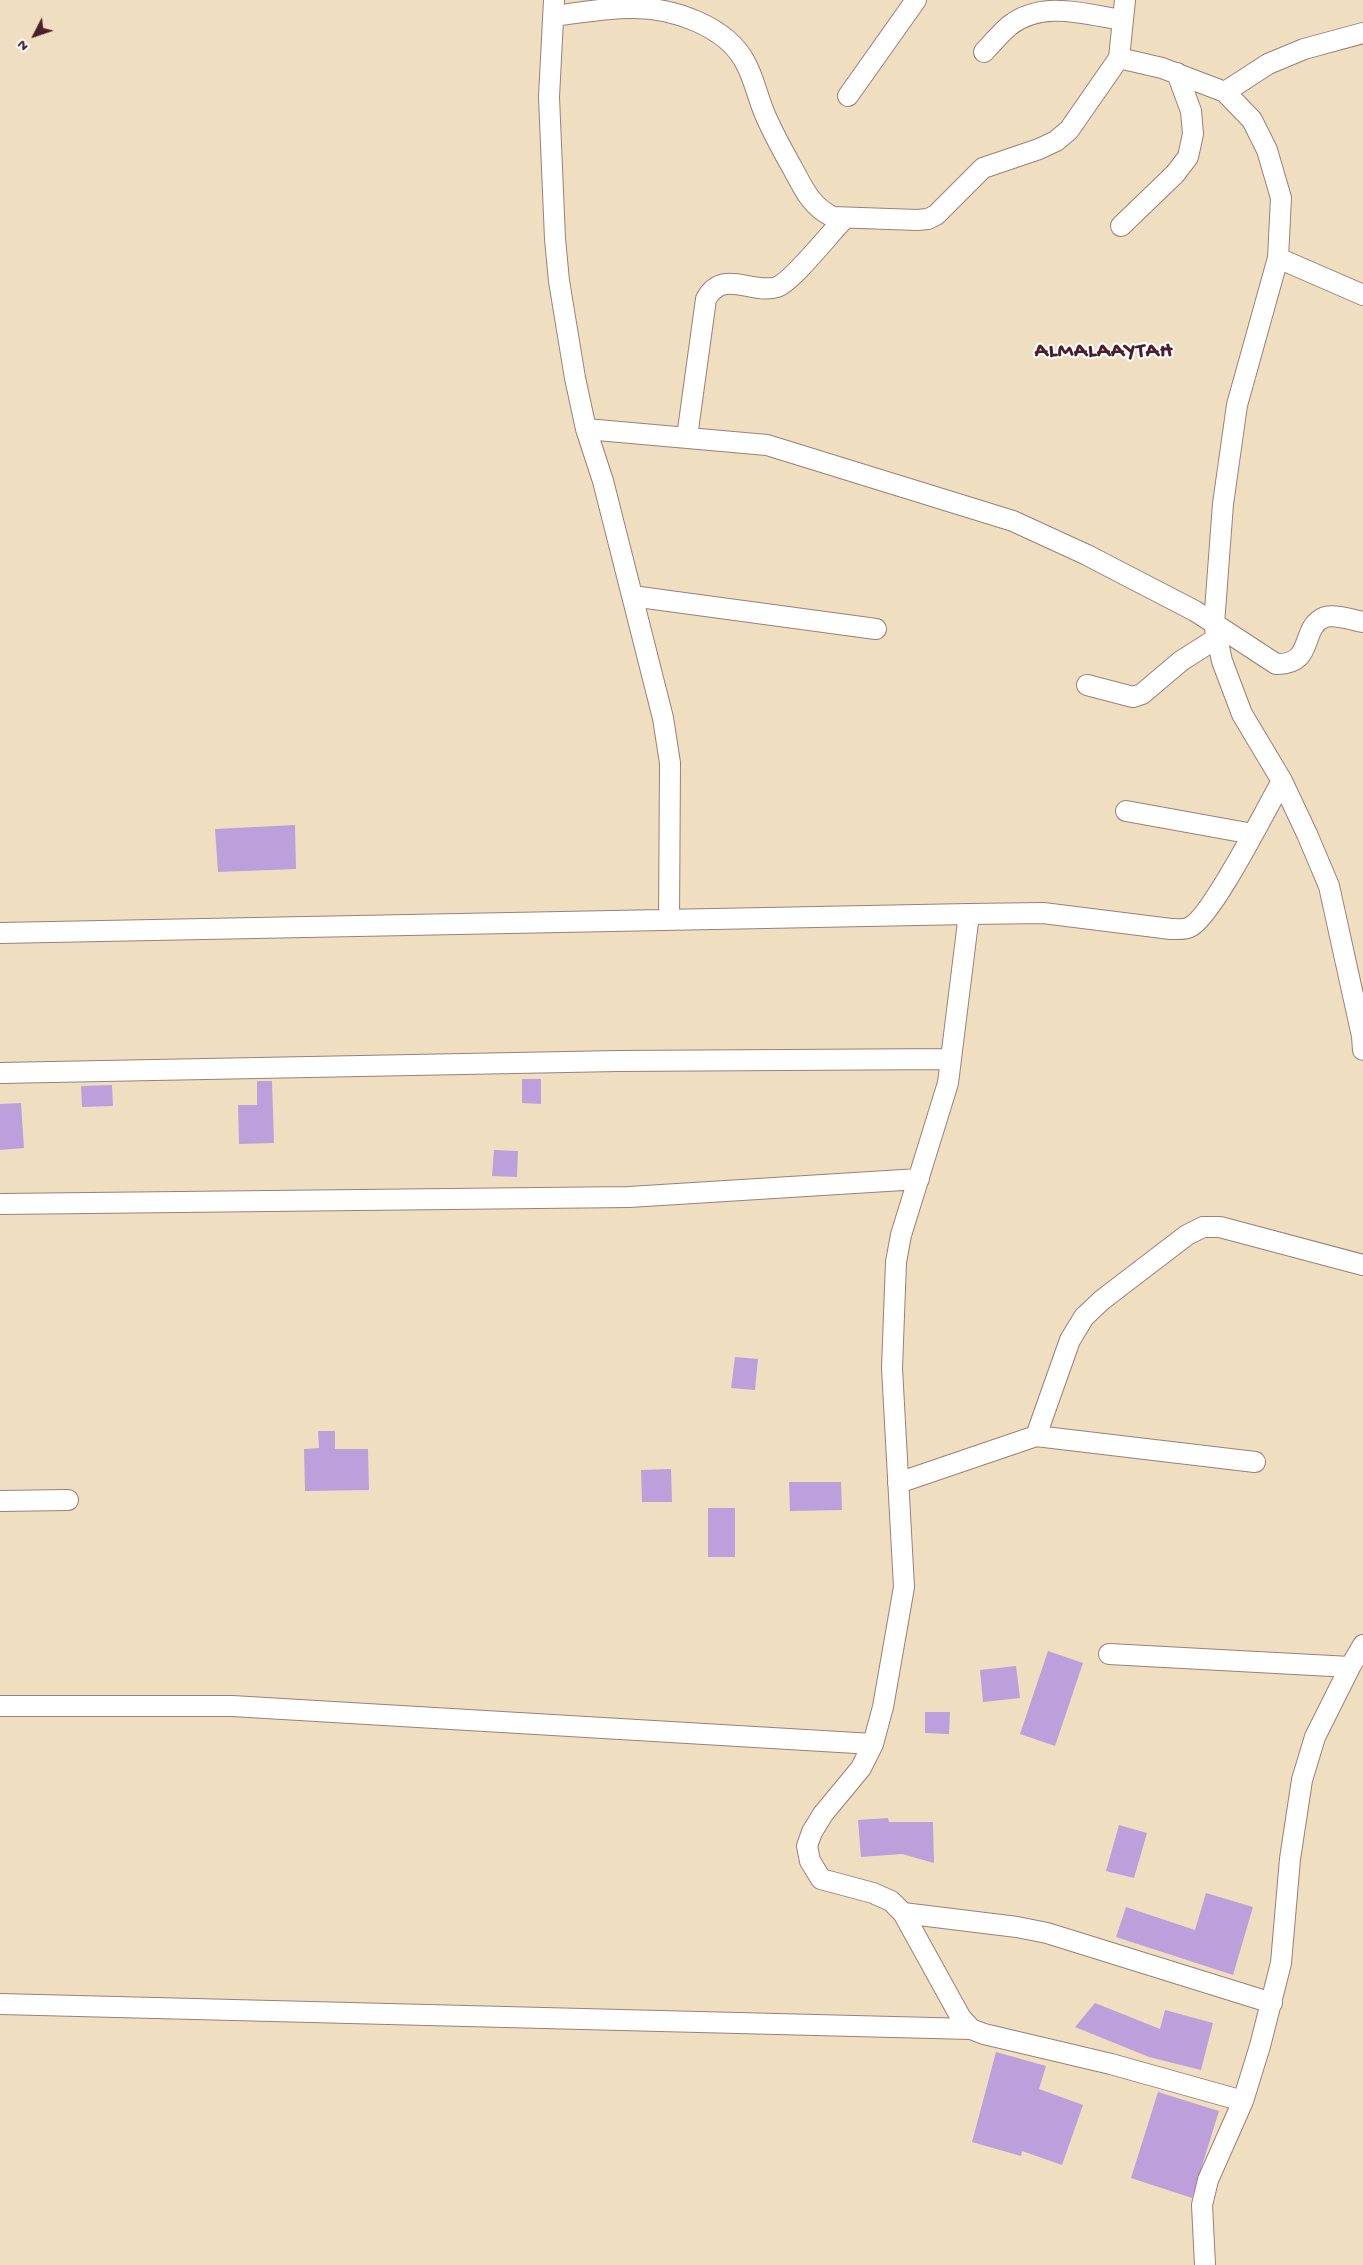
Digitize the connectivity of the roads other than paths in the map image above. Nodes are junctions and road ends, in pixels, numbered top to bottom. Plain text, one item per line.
1 (916, 0) edge
2 (1125, 0) edge
3 (554, 8) edge
4 (1122, 20) junction
5 (1363, 34) edge
6 (984, 52) dead end
7 (1119, 58) junction
8 (1177, 73) junction
9 (1225, 92) junction
10 (848, 96) dead end
11 (845, 218) junction
12 (1121, 226) dead end
13 (1278, 258) junction
14 (1363, 295) edge
15 (586, 429) junction
16 (686, 437) junction
17 (632, 596) junction
18 (1363, 622) edge
19 (876, 629) dead end
20 (1216, 631) junction
21 (1087, 685) dead end
22 (1282, 781) junction
23 (1126, 811) dead end
24 (1253, 834) junction
25 (968, 914) junction
26 (669, 919) junction
27 (0, 933) edge
28 (1363, 1041) edge
29 (950, 1059) junction
30 (0, 1073) edge
31 (919, 1179) junction
32 (0, 1204) edge
33 (1363, 1265) edge
34 (1036, 1436) junction
35 (1254, 1462) dead end
36 (898, 1483) junction
37 (0, 1500) edge
38 (68, 1500) dead end
39 (1363, 1645) edge
40 (1109, 1654) dead end
41 (1350, 1667) junction
42 (0, 1706) edge
43 (872, 1744) junction
44 (903, 1913) junction
45 (1272, 2003) junction
46 (0, 2004) edge
47 (971, 2029) junction
48 (1243, 2101) junction
49 (1205, 2265) edge

1 - 10 street
2 - 4 street
3 - 11 street
3 - 15 street
4 - 6 street
4 - 7 street
5 - 9 street
7 - 8 street
7 - 11 street
8 - 9 street
8 - 12 street
9 - 13 street
11 - 16 street
13 - 14 street
13 - 20 street
15 - 16 street
15 - 17 street
16 - 20 street
17 - 19 street
17 - 26 street
18 - 20 street
20 - 21 street
20 - 22 street
22 - 24 street
22 - 28 street
23 - 24 street
24 - 25 street
25 - 26 street
25 - 29 street
26 - 27 street
29 - 30 street
29 - 31 street
31 - 32 street
31 - 36 street
33 - 34 street
34 - 35 street
34 - 36 street
36 - 43 street
37 - 38 street
39 - 41 street
40 - 41 street
41 - 45 street
42 - 43 street
43 - 44 street
44 - 45 street
44 - 47 street
45 - 48 street
46 - 47 street
47 - 48 street
48 - 49 street

